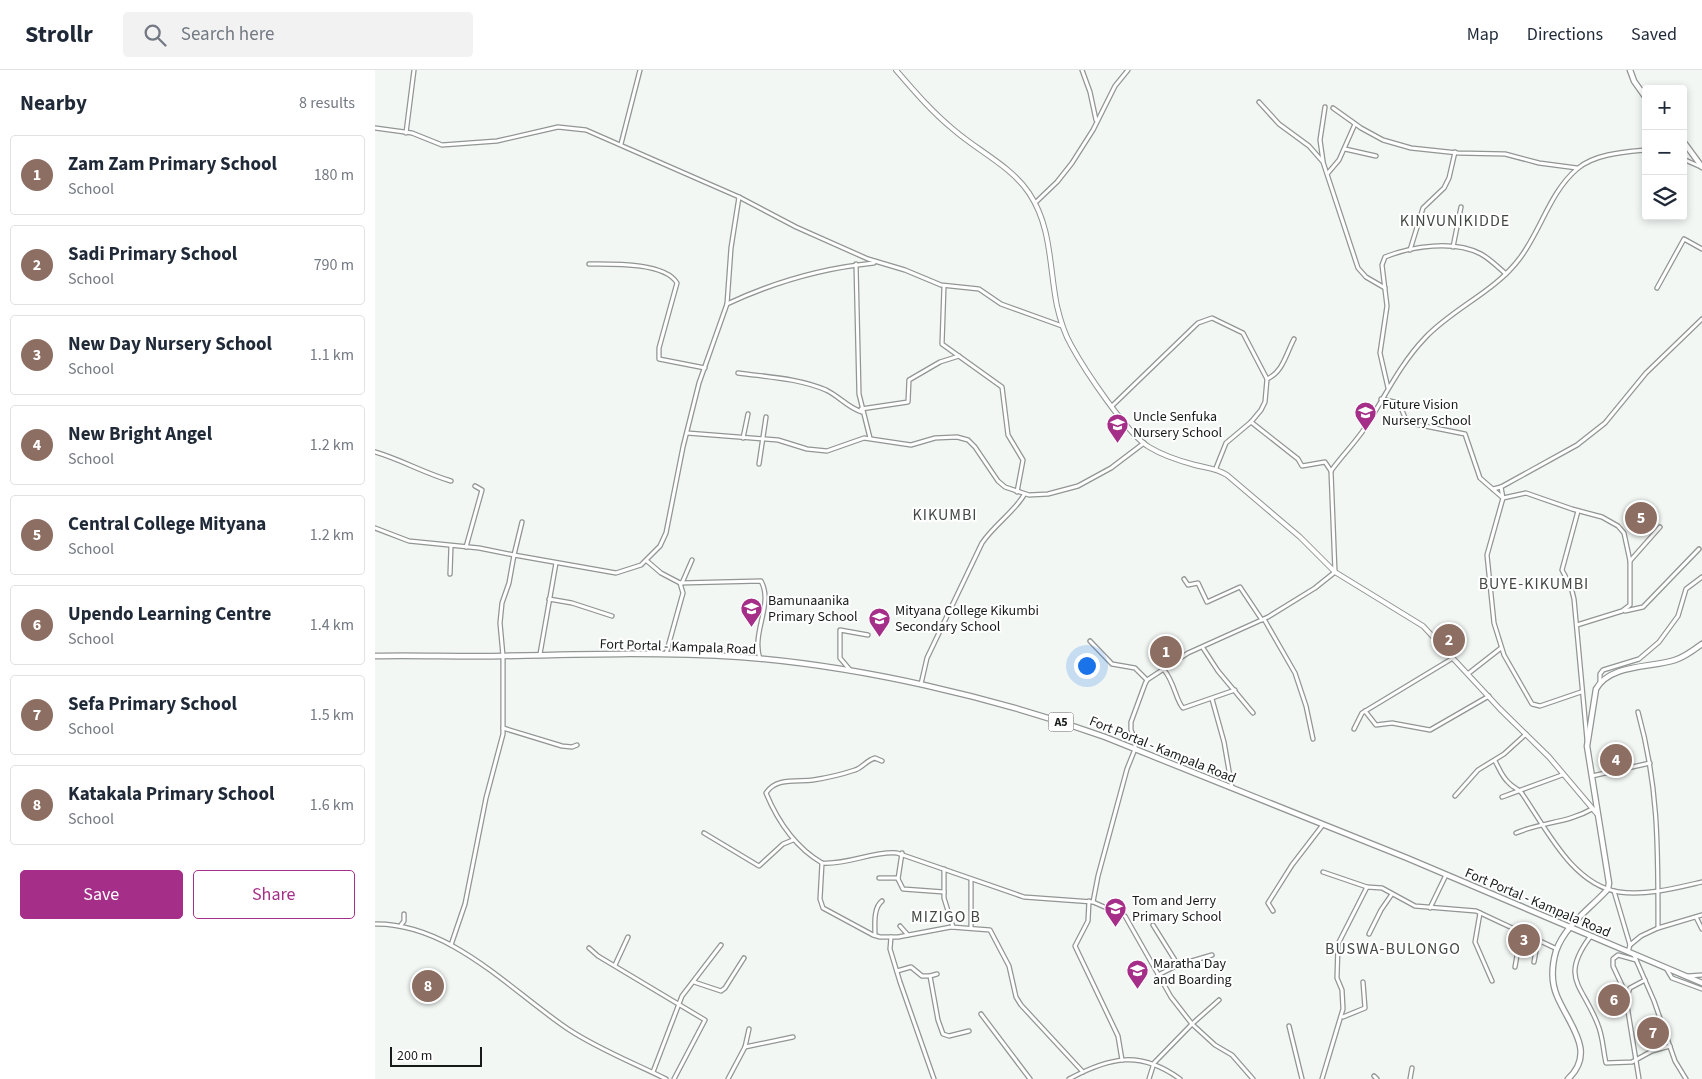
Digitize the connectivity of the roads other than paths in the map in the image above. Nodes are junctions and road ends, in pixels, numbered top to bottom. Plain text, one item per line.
1 (414, 70) edge
2 (640, 70) edge
3 (896, 70) edge
4 (1082, 70) edge
5 (1128, 70) edge
6 (1629, 70) edge
7 (1642, 92) edge
8 (1259, 102) dead end
9 (1325, 107) dead end
10 (1333, 108) dead end
11 (1096, 121) junction
12 (1355, 124) junction
13 (375, 128) edge
14 (406, 133) junction
15 (621, 144) junction
16 (1687, 146) edge
17 (1345, 149) junction
18 (1642, 151) edge
19 (1455, 152) junction
20 (1376, 156) dead end
21 (1687, 161) edge
22 (1323, 162) junction
23 (1702, 167) edge
24 (1578, 168) junction
25 (1327, 173) junction
26 (739, 197) junction
27 (1035, 203) junction
28 (1461, 206) dead end
29 (1453, 247) junction
30 (1702, 248) edge
31 (1409, 250) junction
32 (877, 262) junction
33 (589, 264) dead end
34 (856, 264) junction
35 (1506, 274) junction
36 (944, 286) junction
37 (1385, 288) junction
38 (1657, 288) dead end
39 (727, 304) junction
40 (1702, 319) edge
41 (1062, 326) junction
42 (1294, 339) dead end
43 (959, 356) junction
44 (705, 368) junction
45 (738, 373) dead end
46 (1267, 379) junction
47 (1388, 388) junction
48 (1381, 399) junction
49 (1112, 406) junction
50 (862, 411) junction
51 (748, 414) dead end
52 (766, 417) dead end
53 (1251, 422) junction
54 (687, 433) junction
55 (743, 438) junction
56 (870, 438) junction
57 (762, 440) junction
58 (1144, 443) junction
59 (375, 452) edge
60 (759, 464) dead end
61 (1216, 468) junction
62 (1331, 471) junction
63 (451, 481) dead end
64 (475, 486) dead end
65 (1501, 487) junction
66 (1493, 490) junction
67 (1017, 492) junction
68 (1024, 494) junction
69 (1503, 498) junction
70 (1578, 512) junction
71 (522, 522) dead end
72 (1659, 527) dead end
73 (375, 528) edge
74 (451, 546) junction
75 (466, 547) junction
76 (1699, 549) dead end
77 (513, 555) junction
78 (692, 560) dead end
79 (647, 561) junction
80 (1630, 561) junction
81 (556, 562) junction
82 (1335, 572) junction
83 (450, 574) dead end
84 (1702, 577) edge
85 (1184, 580) dead end
86 (681, 583) junction
87 (549, 598) junction
88 (1622, 611) junction
89 (612, 616) dead end
90 (1263, 619) junction
91 (1577, 625) junction
92 (868, 635) dead end
93 (1090, 640) dead end
94 (1702, 644) edge
95 (1203, 648) junction
96 (1501, 648) junction
97 (540, 654) junction
98 (666, 655) junction
99 (375, 656) edge
100 (503, 656) junction
101 (1453, 658) junction
102 (760, 660) junction
103 (1164, 670) junction
104 (851, 672) junction
105 (1469, 673) junction
106 (1147, 680) junction
107 (1600, 682) junction
108 (921, 684) junction
109 (1235, 690) junction
110 (1581, 692) junction
111 (1489, 696) junction
112 (1212, 699) junction
113 (1365, 711) junction
114 (1637, 712) dead end
115 (1253, 713) dead end
116 (503, 728) junction
117 (1355, 729) dead end
118 (1526, 734) junction
119 (1313, 739) dead end
120 (577, 745) dead end
121 (1587, 746) junction
122 (1135, 749) junction
123 (882, 761) dead end
124 (1495, 761) junction
125 (1649, 763) junction
126 (1562, 775) junction
127 (1591, 776) junction
128 (1232, 789) junction
129 (1520, 791) junction
130 (1455, 796) dead end
131 (1502, 797) dead end
132 (1592, 809) junction
133 (1598, 815) junction
134 (1543, 824) junction
135 (1323, 826) junction
136 (704, 833) dead end
137 (1516, 833) dead end
138 (793, 840) junction
139 (902, 853) junction
140 (823, 863) junction
141 (944, 869) junction
142 (1323, 872) dead end
143 (1446, 875) junction
144 (879, 878) dead end
145 (899, 878) junction
146 (971, 879) junction
147 (1702, 882) edge
148 (1367, 887) junction
149 (1608, 889) junction
150 (1658, 890) junction
151 (1614, 891) junction
152 (944, 892) junction
153 (1392, 894) junction
154 (882, 901) dead end
155 (1091, 902) junction
156 (1430, 908) junction
157 (1273, 911) dead end
158 (1480, 913) junction
159 (404, 914) dead end
160 (1702, 915) edge
161 (1696, 917) junction
162 (375, 924) edge
163 (401, 925) junction
164 (1153, 925) dead end
165 (900, 926) dead end
166 (953, 927) junction
167 (971, 928) junction
168 (1568, 928) junction
169 (1658, 928) junction
170 (1702, 929) edge
171 (1521, 932) junction
172 (1369, 934) dead end
173 (875, 935) junction
174 (908, 935) junction
175 (628, 937) dead end
176 (891, 937) junction
177 (1590, 937) junction
178 (1538, 940) junction
179 (721, 944) dead end
180 (451, 945) junction
181 (1630, 945) junction
182 (589, 948) dead end
183 (1557, 949) junction
184 (1628, 953) junction
185 (1212, 955) dead end
186 (744, 958) dead end
187 (1635, 958) junction
188 (1534, 962) dead end
189 (615, 965) junction
190 (1178, 965) junction
191 (1515, 966) dead end
192 (1667, 968) junction
193 (897, 971) junction
194 (937, 974) dead end
195 (1158, 975) junction
196 (1702, 975) edge
197 (930, 976) junction
198 (1687, 976) junction
199 (1645, 980) junction
200 (1492, 981) dead end
201 (694, 982) junction
202 (1363, 982) dead end
203 (1702, 983) edge
204 (1702, 989) edge
205 (1627, 994) junction
206 (1219, 1000) dead end
207 (678, 1004) junction
208 (981, 1014) dead end
209 (1342, 1017) junction
210 (1192, 1024) junction
211 (1289, 1026) dead end
212 (749, 1028) dead end
213 (969, 1032) dead end
214 (793, 1037) dead end
215 (1669, 1046) junction
216 (745, 1047) junction
217 (1635, 1059) junction
218 (1122, 1060) junction
219 (1154, 1063) junction
220 (1412, 1068) dead end
221 (653, 1072) junction
222 (1083, 1072) junction
223 (1374, 1076) dead end
224 (666, 1079) edge
225 (674, 1079) edge
226 (729, 1079) edge
227 (934, 1079) edge
228 (1030, 1079) edge
229 (1069, 1079) edge
230 (1149, 1079) edge
231 (1180, 1079) edge
232 (1253, 1079) edge
233 (1302, 1079) edge
234 (1322, 1079) edge
235 (1377, 1079) edge
236 (1409, 1079) edge
237 (1568, 1079) edge
238 (1639, 1079) edge
239 (1685, 1079) edge

1 - 14 street
2 - 15 street
3 - 27 street
4 - 11 street
5 - 11 street
6 - 7 main road
8 - 22 street
9 - 22 street
10 - 12 street
11 - 27 street
12 - 17 street
12 - 19 street
13 - 14 street
14 - 15 street
15 - 26 street
16 - 23 main road
17 - 20 street
17 - 25 street
18 - 24 street
19 - 24 street
19 - 31 street
21 - 23 street
22 - 25 street
24 - 35 street
25 - 37 street
26 - 32 street
26 - 39 street
27 - 41 street
28 - 29 street
29 - 31 street
29 - 35 street
30 - 38 street
31 - 37 street
32 - 34 street
32 - 36 street
33 - 44 street
34 - 39 street
34 - 50 street
35 - 47 street
36 - 41 street
36 - 43 street
37 - 47 street
39 - 44 street
40 - 65 street
41 - 49 street
42 - 46 street
43 - 50 street
43 - 67 street
44 - 54 street
45 - 50 street
46 - 49 street
46 - 53 street
47 - 48 street
48 - 62 street
48 - 66 street
49 - 58 street
50 - 56 street
51 - 55 street
52 - 57 street
53 - 61 street
53 - 62 street
54 - 55 street
54 - 79 street
55 - 57 street
56 - 57 street
56 - 67 street
57 - 60 street
58 - 61 street
58 - 68 street
59 - 63 street
61 - 82 street
62 - 82 street
64 - 75 street
65 - 66 street
65 - 69 street
66 - 69 street
67 - 68 street
68 - 108 street
69 - 70 street
69 - 96 street
70 - 80 street
70 - 91 street
71 - 77 street
72 - 80 street
73 - 74 street
74 - 75 street
74 - 83 street
75 - 77 street
76 - 88 street
77 - 81 street
77 - 100 street
78 - 86 street
79 - 81 street
79 - 86 street
80 - 88 street
81 - 87 street
82 - 90 street
82 - 101 street
84 - 107 street
85 - 90 street
86 - 98 street
86 - 102 street
87 - 89 street
87 - 97 street
88 - 91 street
90 - 95 street
90 - 119 street
91 - 110 street
92 - 104 street
93 - 106 street
94 - 107 main road
95 - 103 street
95 - 109 street
96 - 105 street
96 - 110 street
97 - 98 main road, Fort Portal - Kampala Road / A5
97 - 100 main road, Fort Portal - Kampala Road / A5
98 - 102 main road, Fort Portal - Kampala Road / A5
99 - 100 main road, Fort Portal - Kampala Road / A5
100 - 116 street
101 - 105 street
101 - 113 street
102 - 104 main road, Fort Portal - Kampala Road / A5
103 - 106 street
103 - 112 street
104 - 108 main road, Fort Portal - Kampala Road / A5
105 - 111 street
106 - 122 street
107 - 121 main road
108 - 122 main road, Fort Portal - Kampala Road / A5
109 - 112 street
109 - 115 street
110 - 121 street
111 - 113 street
111 - 118 street
112 - 128 street
113 - 117 street
114 - 125 street
116 - 120 street
116 - 180 street
118 - 124 street
118 - 126 street
121 - 127 main road
122 - 128 main road, Fort Portal - Kampala Road / A5
122 - 155 street
123 - 138 street
124 - 129 street
124 - 130 street
125 - 127 street
125 - 150 street
126 - 129 street
126 - 132 street
127 - 133 main road
128 - 135 main road, Fort Portal - Kampala Road / A5
129 - 131 street
129 - 134 street
132 - 133 street
132 - 134 street
133 - 149 main road
134 - 137 street
134 - 149 street
135 - 143 main road, Fort Portal - Kampala Road / A5
135 - 157 street
136 - 138 street
138 - 140 street
139 - 140 street
139 - 141 street
139 - 145 street
140 - 173 street
141 - 146 street
141 - 152 street
142 - 148 street
143 - 156 street
143 - 168 main road, Fort Portal - Kampala Road / A5
144 - 145 street
145 - 152 street
146 - 155 street
146 - 167 street
147 - 150 street
148 - 153 street
148 - 209 street
149 - 151 street
149 - 168 main road
150 - 151 street
150 - 169 street
151 - 181 street
152 - 166 street
153 - 156 street
153 - 172 street
154 - 173 street
155 - 195 street
155 - 218 street
156 - 158 street
158 - 171 street
158 - 200 street
159 - 163 street
160 - 161 street
161 - 169 street
161 - 170 street
162 - 163 street
163 - 180 street
164 - 190 street
165 - 174 street
166 - 167 street
166 - 174 street
167 - 222 street
168 - 177 main road, Fort Portal - Kampala Road / A5
168 - 183 main road
169 - 181 street
171 - 178 street
171 - 191 street
173 - 176 street
174 - 176 street
175 - 189 street
176 - 193 street
177 - 184 main road, Fort Portal - Kampala Road / A5
177 - 217 street
178 - 183 street
178 - 188 street
179 - 201 street
180 - 221 street
181 - 184 street
182 - 189 street
183 - 237 main road
184 - 187 main road, Fort Portal - Kampala Road / A5
185 - 190 street
186 - 201 street
187 - 192 main road, Fort Portal - Kampala Road / A5
187 - 199 street
187 - 205 street
189 - 207 street
190 - 195 street
192 - 198 main road, Fort Portal - Kampala Road / A5
192 - 204 street
193 - 197 street
193 - 227 street
194 - 197 street
195 - 210 street
196 - 198 street
197 - 213 street
198 - 203 main road, Fort Portal - Kampala Road / A5
199 - 205 street
199 - 215 street
201 - 207 street
202 - 209 street
205 - 217 street
206 - 210 street
207 - 221 street
207 - 225 street
208 - 228 street
209 - 234 street
210 - 219 street
210 - 232 street
211 - 233 street
212 - 216 street
214 - 216 street
215 - 217 street
215 - 239 street
216 - 226 street
217 - 238 street
218 - 219 street
218 - 222 street
219 - 230 street
219 - 231 street
220 - 236 street
221 - 224 street
222 - 229 street
223 - 235 street

